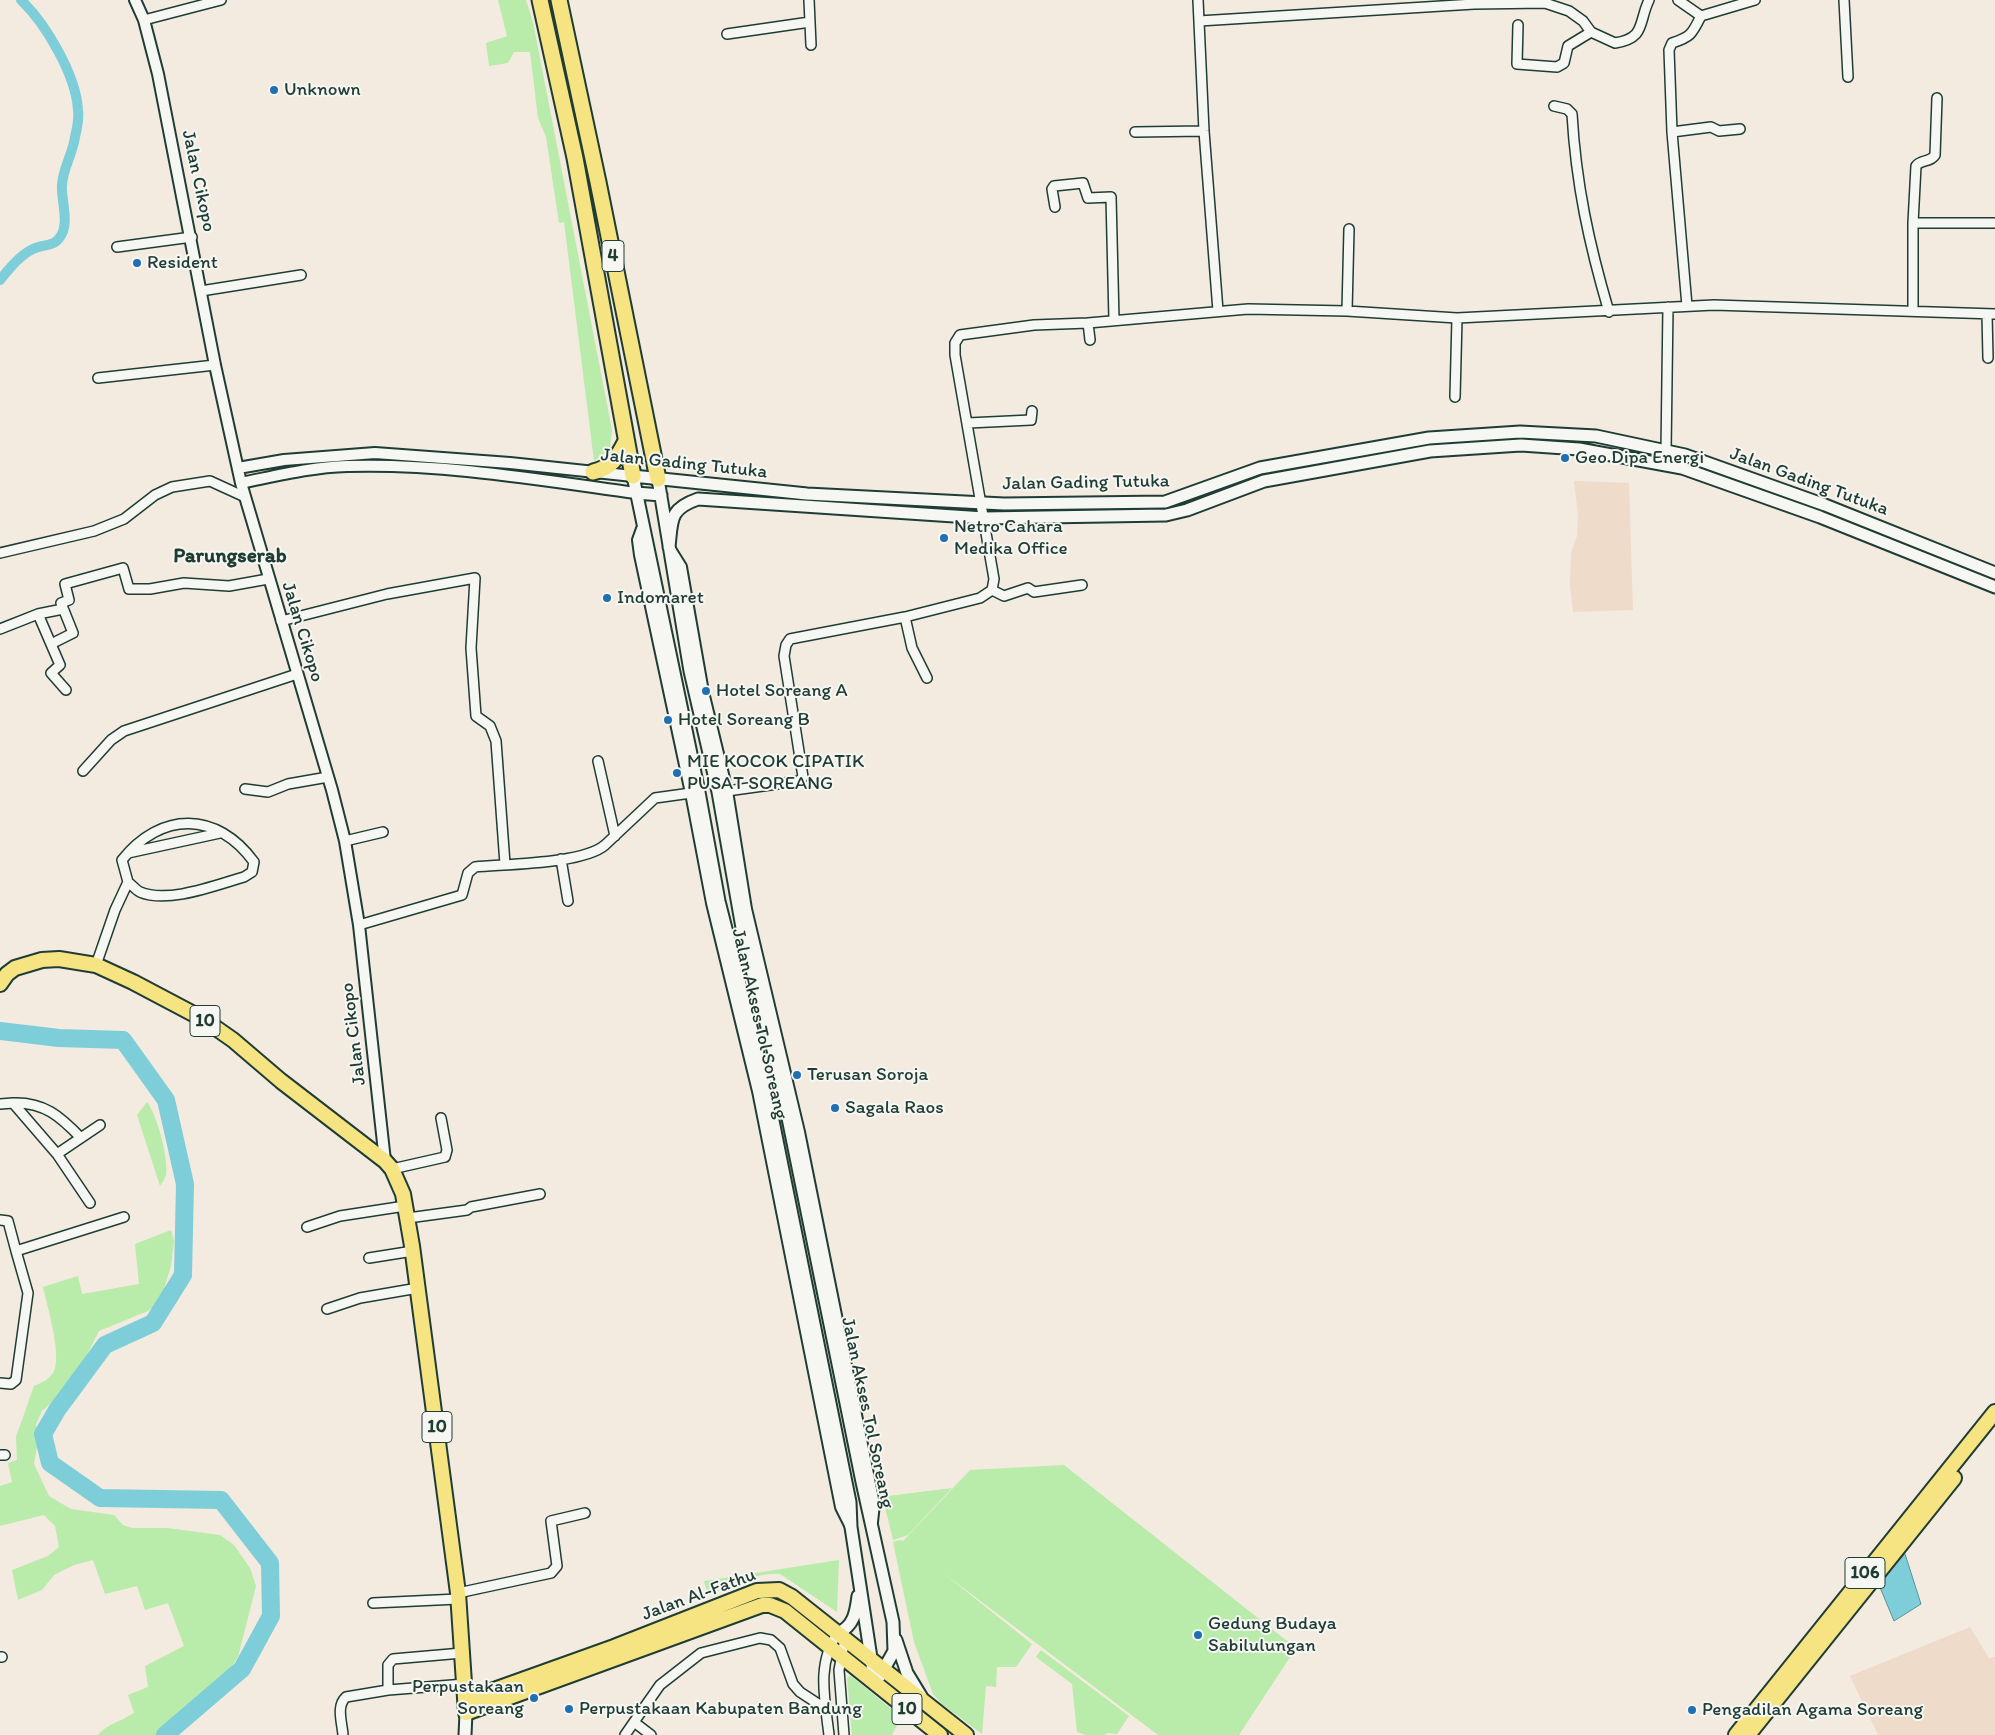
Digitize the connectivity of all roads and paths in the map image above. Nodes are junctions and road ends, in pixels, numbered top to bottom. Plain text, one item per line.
1 (135, 0) edge
2 (221, 0) edge
3 (540, 0) edge
4 (559, 0) edge
5 (809, 0) edge
6 (1198, 0) edge
7 (1649, 0) edge
8 (1678, 0) edge
9 (1755, 0) edge
10 (1844, 0) edge
11 (1701, 16) junction
12 (144, 20) junction
13 (1199, 21) junction
14 (810, 22) junction
15 (1518, 25) dead end
16 (1591, 32) junction
17 (727, 34) dead end
18 (811, 45) dead end
19 (1848, 76) dead end
20 (1937, 98) dead end
21 (1554, 106) dead end
22 (1740, 129) dead end
23 (1204, 131) junction
24 (1135, 132) dead end
25 (1672, 132) junction
26 (1055, 207) dead end
27 (1913, 223) junction
28 (1995, 223) edge
29 (1349, 229) dead end
30 (192, 238) junction
31 (117, 247) dead end
32 (301, 275) dead end
33 (202, 290) junction
34 (1687, 306) junction
35 (1668, 307) junction
36 (1218, 311) junction
37 (1347, 311) junction
38 (1913, 311) junction
39 (1609, 312) junction
40 (1991, 314) edge
41 (1457, 318) junction
42 (1114, 320) junction
43 (1088, 323) junction
44 (1090, 340) dead end
45 (1988, 358) dead end
46 (215, 365) junction
47 (98, 378) dead end
48 (1455, 397) dead end
49 (1032, 411) dead end
50 (968, 423) junction
51 (626, 441) junction
52 (1666, 451) junction
53 (238, 468) junction
54 (593, 472) junction
55 (632, 476) junction
56 (658, 479) junction
57 (241, 482) junction
58 (636, 493) junction
59 (661, 495) junction
60 (245, 497) junction
61 (982, 502) junction
62 (984, 518) junction
63 (642, 529) junction
64 (1918, 542) junction
65 (669, 547) junction
66 (0, 553) edge
67 (1912, 554) junction
68 (1995, 573) edge
69 (268, 579) junction
70 (1082, 585) dead end
71 (1995, 587) edge
72 (992, 590) junction
73 (63, 609) junction
74 (38, 614) junction
75 (905, 617) junction
76 (281, 621) junction
77 (0, 629) edge
78 (51, 644) junction
79 (297, 674) junction
80 (927, 678) dead end
81 (66, 690) dead end
82 (598, 761) dead end
83 (83, 771) dead end
84 (328, 777) junction
85 (245, 789) dead end
86 (727, 791) junction
87 (691, 793) junction
88 (383, 832) dead end
89 (220, 833) junction
90 (615, 836) junction
91 (344, 841) junction
92 (128, 853) junction
93 (562, 859) junction
94 (505, 864) junction
95 (128, 882) junction
96 (568, 901) dead end
97 (716, 902) junction
98 (359, 925) junction
99 (751, 949) junction
100 (96, 965) junction
101 (0, 984) edge
102 (13, 1103) junction
103 (0, 1104) edge
104 (441, 1118) dead end
105 (100, 1126) dead end
106 (81, 1138) junction
107 (57, 1154) junction
108 (388, 1165) junction
109 (801, 1181) junction
110 (786, 1182) junction
111 (540, 1194) dead end
112 (90, 1203) dead end
113 (407, 1212) junction
114 (124, 1217) dead end
115 (0, 1220) edge
116 (307, 1227) dead end
117 (16, 1251) junction
118 (413, 1251) junction
119 (369, 1258) dead end
120 (418, 1288) junction
121 (326, 1309) dead end
122 (0, 1383) edge
123 (1995, 1412) edge
124 (1995, 1427) edge
125 (585, 1513) dead end
126 (872, 1522) junction
127 (851, 1527) junction
128 (860, 1577) junction
129 (458, 1596) junction
130 (373, 1603) dead end
131 (841, 1636) junction
132 (895, 1636) junction
133 (828, 1646) junction
134 (462, 1653) junction
135 (616, 1653) junction
136 (840, 1655) junction
137 (878, 1667) junction
138 (465, 1684) junction
139 (875, 1684) junction
140 (388, 1690) junction
141 (927, 1705) junction
142 (466, 1707) junction
143 (826, 1709) junction
144 (634, 1722) junction
145 (343, 1735) edge
146 (465, 1735) edge
147 (625, 1735) edge
148 (651, 1735) edge
149 (829, 1735) edge
150 (844, 1735) edge
151 (940, 1735) edge
152 (966, 1735) edge
153 (1736, 1735) edge
154 (1748, 1735) edge

1 - 12 street, Jalan Cikopo
2 - 12 street
3 - 51 highway, 4
4 - 56 highway, 4
5 - 14 street
6 - 13 street
7 - 16 street
8 - 11 street
9 - 11 street
10 - 19 street
11 - 25 street
12 - 30 street, Jalan Cikopo
13 - 16 street
13 - 23 street
14 - 17 street
14 - 18 street
15 - 16 street
20 - 27 street
21 - 39 street
22 - 25 street
23 - 24 street
23 - 36 street
25 - 34 street
26 - 42 street
27 - 28 street
27 - 38 street
29 - 37 street
30 - 31 street
30 - 33 street, Jalan Cikopo
32 - 33 street
33 - 46 street, Jalan Cikopo
34 - 35 street
34 - 38 street
35 - 39 street
35 - 52 street
36 - 37 street
36 - 42 street
37 - 41 street
38 - 40 street
39 - 41 street
40 - 45 street
41 - 48 street
42 - 43 street
43 - 44 street
43 - 50 street
46 - 47 street
46 - 53 street, Jalan Cikopo
49 - 50 street
50 - 61 street
51 - 54 highway
51 - 55 highway, 4
52 - 61 main road, Jalan Gading Tutuka
52 - 64 main road, Jalan Gading Tutuka
53 - 54 street, Jalan Gading Tutuka
53 - 57 street, Jalan Cikopo
54 - 55 street, Jalan Gading Tutuka
55 - 56 main road, Jalan Gading Tutuka
55 - 58 main road, Jalan Akses Tol Soreang
56 - 59 main road, Jalan Akses Tol Soreang
56 - 61 main road, Jalan Gading Tutuka
57 - 58 street, Jalan Gading Tutuka
57 - 60 street, Jalan Cikopo
58 - 59 main road, Jalan Gading Tutuka
58 - 63 main road, Jalan Akses Tol Soreang
59 - 65 main road, Jalan Akses Tol Soreang
60 - 66 street
60 - 69 street, Jalan Cikopo
61 - 62 street
62 - 65 main road, Jalan Gading Tutuka
62 - 67 main road, Jalan Gading Tutuka
62 - 72 street
63 - 87 street, Jalan Akses Tol Soreang
63 - 97 main road, Jalan Akses Tol Soreang
64 - 67 main road
64 - 68 main road, Jalan Gading Tutuka
65 - 86 street, Jalan Akses Tol Soreang
65 - 99 main road, Jalan Akses Tol Soreang
67 - 71 main road, Jalan Gading Tutuka
69 - 73 street
69 - 76 street, Jalan Cikopo
70 - 72 street
72 - 75 street
73 - 74 street
73 - 78 street
74 - 77 street
74 - 78 street
75 - 80 street
75 - 86 street
76 - 79 street, Jalan Cikopo
76 - 94 street
78 - 81 street
79 - 83 street
79 - 84 street, Jalan Cikopo
82 - 90 street
84 - 85 street
84 - 91 street, Jalan Cikopo
86 - 99 street, Jalan Akses Tol Soreang
87 - 90 street
87 - 97 street, Jalan Akses Tol Soreang
88 - 91 street
89 - 92 street
89 - 92 street
89 - 95 street
90 - 93 street
91 - 98 street, Jalan Cikopo
92 - 95 street
93 - 94 street
93 - 96 street
94 - 98 street
95 - 100 street
97 - 110 main road, Jalan Akses Tol Soreang
97 - 127 street, Jalan Akses Tol Soreang
98 - 108 street, Jalan Cikopo
99 - 109 main road, Jalan Akses Tol Soreang
99 - 126 street, Jalan Akses Tol Soreang
100 - 101 main road, 10
100 - 108 main road, 10
102 - 103 street
102 - 106 street
102 - 107 street
104 - 108 street
105 - 106 street
106 - 107 street
107 - 112 street
108 - 113 main road, 10
109 - 110 main road
109 - 126 main road, Jalan Akses Tol Soreang
110 - 127 main road, Jalan Akses Tol Soreang
111 - 113 street
113 - 116 street
113 - 118 main road, 10
114 - 117 street
115 - 117 street
117 - 122 street
118 - 119 street
118 - 120 main road, 10
120 - 121 street
120 - 129 main road, 10
123 - 153 main road, 106
124 - 154 main road, 106
125 - 129 street
126 - 132 main road, Jalan Akses Tol Soreang
127 - 128 main road, Jalan Akses Tol Soreang
128 - 131 main road
128 - 137 main road, Jalan Akses Tol Soreang
129 - 130 street
129 - 134 main road, 10
131 - 133 street
131 - 135 main road, Jalan Al-Fathu / 10
131 - 136 street
131 - 137 main road, Jalan Al-Fathu / 10
132 - 137 main road, Jalan Akses Tol Soreang
132 - 141 main road, Jalan Akses Tol Soreang
133 - 135 main road, Jalan Al-Fathu / 10
133 - 136 main road, Jalan Al-Fathu / 10
133 - 143 street
134 - 138 main road, 10
134 - 140 street
135 - 142 main road, Jalan Al-Fathu / 10
136 - 139 main road, Jalan Al-Fathu / 10
136 - 150 street
137 - 139 main road, Jalan Akses Tol Soreang
137 - 141 main road, Jalan Al-Fathu / 10
138 - 140 street
138 - 142 main road, 10
139 - 151 main road, Jalan Al-Fathu / 10
140 - 145 street
141 - 152 main road, Jalan Al-Fathu / 10
142 - 146 main road
143 - 144 street
143 - 149 street
144 - 147 street
144 - 148 street

